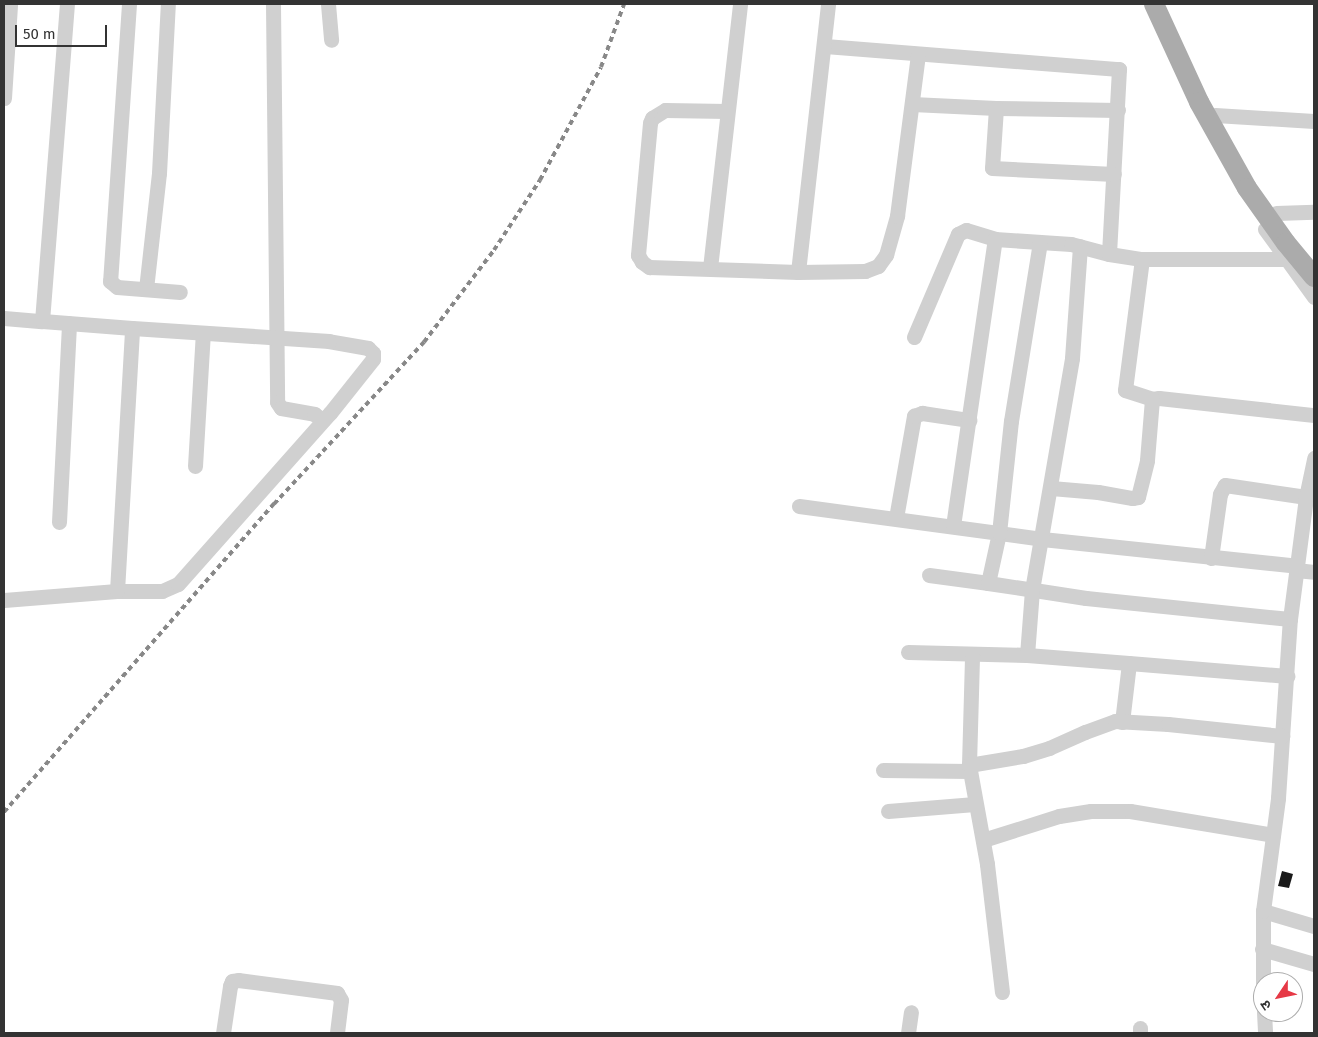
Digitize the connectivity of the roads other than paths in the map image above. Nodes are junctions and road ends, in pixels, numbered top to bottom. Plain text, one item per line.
1 (10, 4) edge
2 (67, 4) edge
3 (129, 4) edge
4 (168, 4) edge
5 (273, 4) edge
6 (328, 4) edge
7 (740, 4) edge
8 (828, 4) edge
9 (1145, 4) edge
10 (1154, 4) edge
11 (1159, 4) edge
12 (331, 40) dead end
13 (825, 46) junction
14 (918, 54) junction
15 (4, 98) edge
16 (912, 104) junction
17 (996, 108) junction
18 (1118, 110) junction
19 (727, 111) junction
20 (1215, 115) junction
21 (1314, 121) edge
22 (1114, 174) junction
23 (1314, 212) edge
24 (1276, 213) junction
25 (994, 240) junction
26 (1040, 242) junction
27 (1080, 246) junction
28 (1109, 254) junction
29 (1142, 259) junction
30 (1284, 259) junction
31 (1314, 267) edge
32 (710, 268) junction
33 (798, 272) junction
34 (146, 289) junction
35 (180, 292) dead end
36 (1314, 297) edge
37 (4, 319) edge
38 (42, 321) junction
39 (70, 322) junction
40 (132, 328) junction
41 (204, 333) junction
42 (914, 337) dead end
43 (277, 338) junction
44 (1152, 400) junction
45 (1314, 415) edge
46 (323, 420) junction
47 (969, 420) junction
48 (1314, 458) edge
49 (195, 466) dead end
50 (1051, 488) junction
51 (1306, 497) junction
52 (799, 506) dead end
53 (896, 518) junction
54 (59, 522) dead end
55 (953, 526) junction
56 (999, 533) junction
57 (1042, 539) junction
58 (1211, 558) junction
59 (1297, 568) junction
60 (1314, 572) edge
61 (929, 575) dead end
62 (988, 583) junction
63 (1032, 590) junction
64 (117, 591) junction
65 (4, 600) edge
66 (1290, 619) junction
67 (908, 652) dead end
68 (972, 655) junction
69 (1027, 655) junction
70 (1129, 662) junction
71 (1287, 676) junction
72 (1122, 722) junction
73 (1282, 736) junction
74 (969, 768) junction
75 (883, 770) dead end
76 (975, 804) junction
77 (888, 811) dead end
78 (1273, 836) junction
79 (983, 840) junction
80 (1263, 911) junction
81 (1314, 926) edge
82 (1262, 949) junction
83 (1314, 964) edge
84 (1263, 972) edge
85 (1002, 992) dead end
86 (911, 1012) dead end
87 (223, 1033) edge
88 (337, 1033) edge
89 (908, 1033) edge

1 - 15 street
2 - 38 street
3 - 34 street
4 - 34 street
5 - 43 street
6 - 12 street
7 - 19 street
8 - 13 street
9 - 30 street
10 - 31 main road
11 - 20 street
13 - 14 street
13 - 33 street
14 - 16 street
14 - 18 street
16 - 17 street
16 - 33 street
17 - 18 street
17 - 22 street
18 - 22 street
19 - 32 street
19 - 32 street
20 - 21 street
20 - 24 street
22 - 28 street
23 - 24 street
24 - 31 street
25 - 26 street
25 - 42 street
25 - 47 street
26 - 27 street
26 - 56 street
27 - 28 street
27 - 50 street
28 - 29 street
29 - 30 street
29 - 44 street
30 - 36 street
32 - 33 street
34 - 35 street
37 - 38 street
38 - 39 street
39 - 40 street
39 - 54 street
40 - 41 street
40 - 64 street
41 - 43 street
41 - 49 street
43 - 46 street
43 - 46 street
44 - 45 street
44 - 50 street
46 - 64 street
47 - 53 street
47 - 55 street
48 - 51 street
50 - 57 street
51 - 58 street
51 - 59 street
52 - 53 street
53 - 55 street
55 - 56 street
56 - 57 street
56 - 62 street
57 - 58 street
57 - 63 street
58 - 59 street
59 - 60 street
59 - 66 street
61 - 62 street
62 - 63 street
63 - 66 street
63 - 69 street
64 - 65 street
66 - 71 street
67 - 68 street
68 - 69 street
68 - 74 street
69 - 70 street
70 - 71 street
70 - 72 street
71 - 73 street
72 - 73 street
72 - 74 street
73 - 78 street
74 - 75 street
74 - 76 street
76 - 77 street
76 - 79 street
78 - 79 street
78 - 80 street
79 - 85 street
80 - 81 street
80 - 82 street
82 - 83 street
82 - 84 street
86 - 89 street
87 - 88 street

